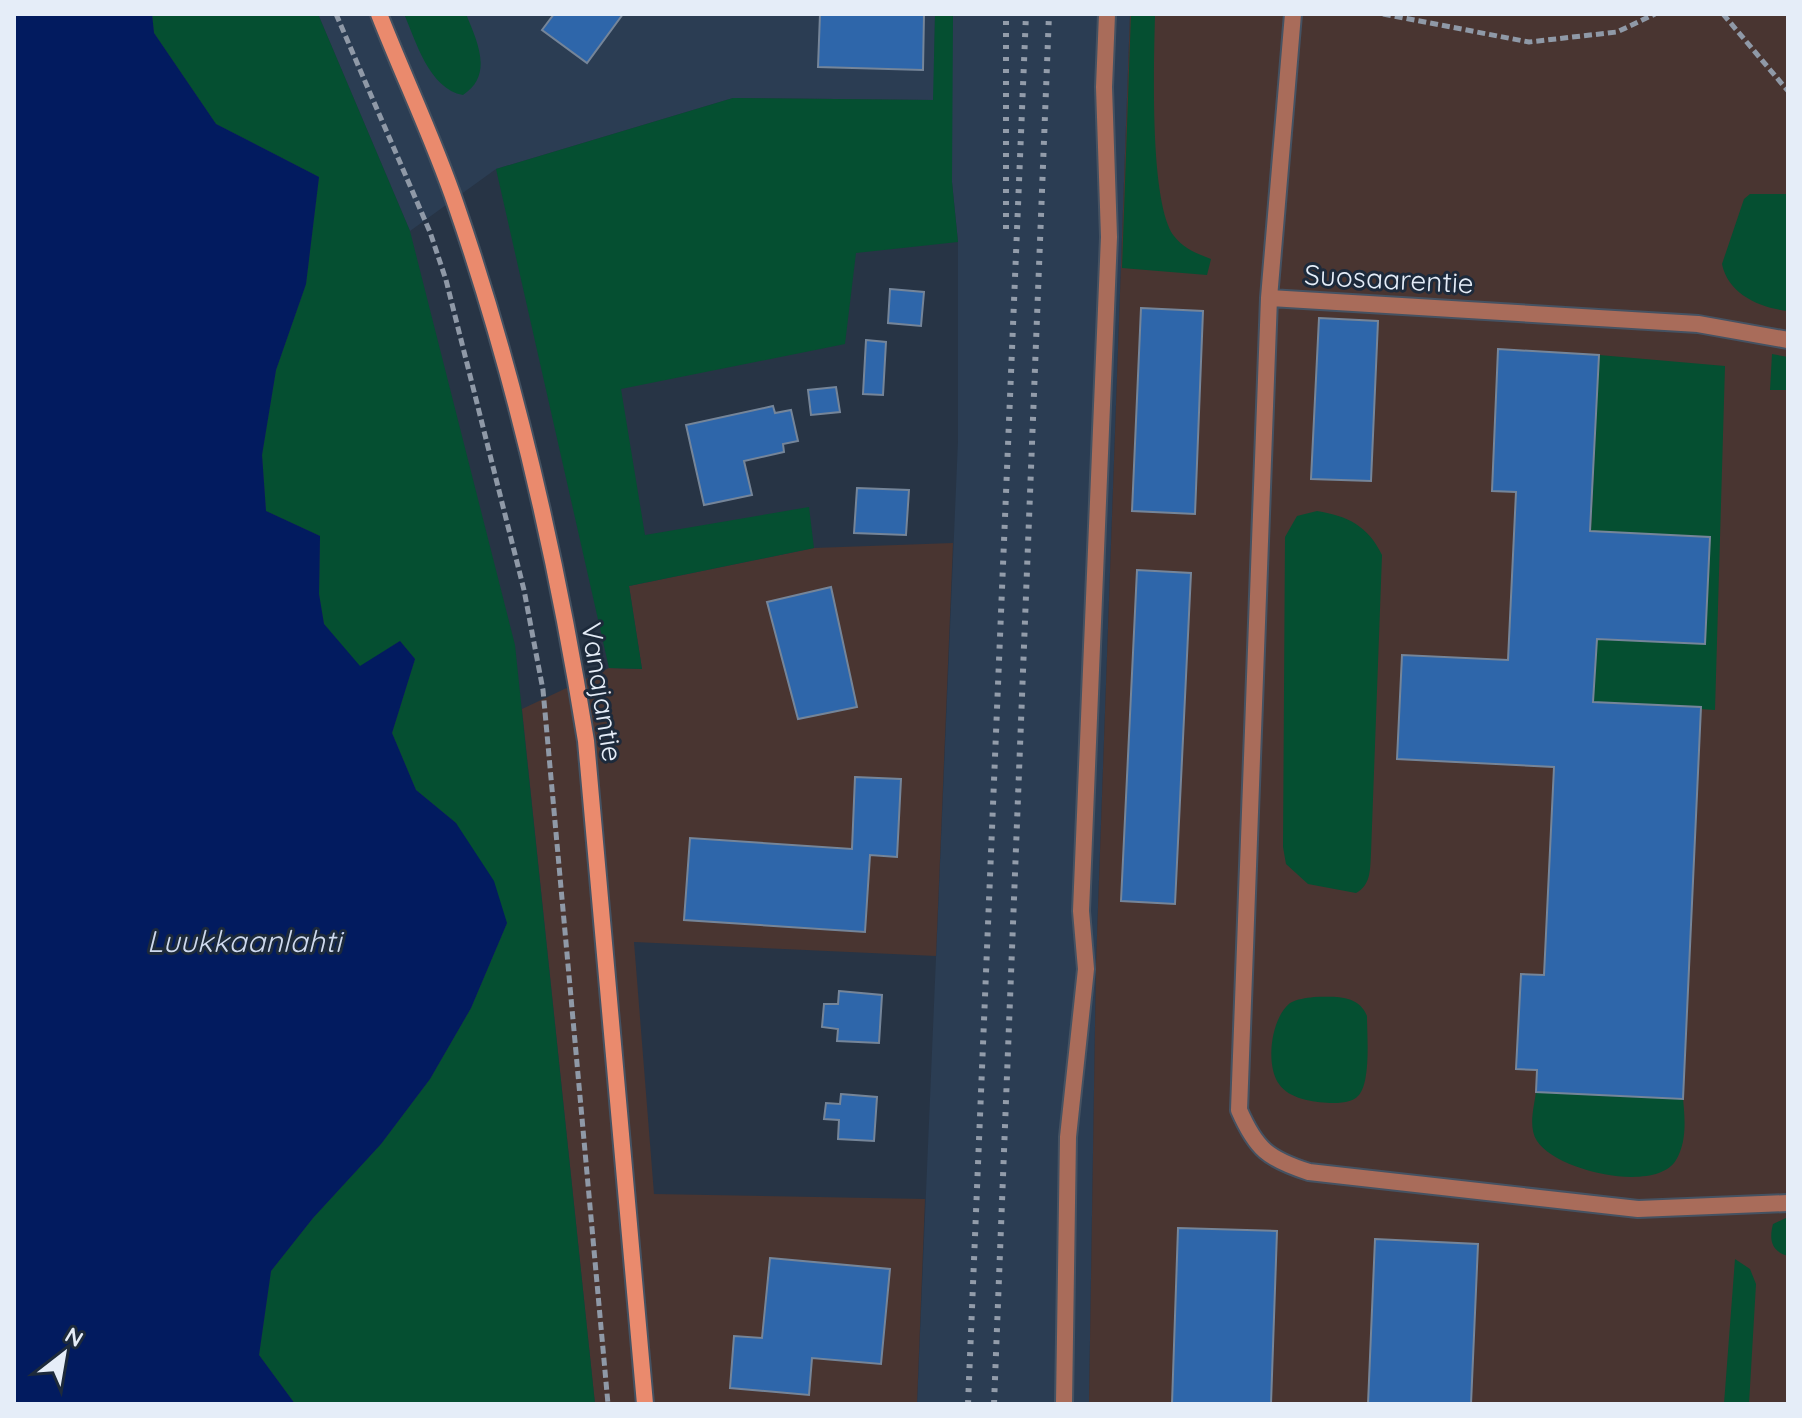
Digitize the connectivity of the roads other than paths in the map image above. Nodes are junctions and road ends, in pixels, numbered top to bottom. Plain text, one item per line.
1 (379, 14) edge
2 (1107, 14) edge
3 (1293, 14) edge
4 (1269, 298) junction
5 (1788, 340) edge
6 (1788, 1203) edge
7 (645, 1404) edge
8 (1064, 1404) edge

1 - 7 street, Vanajantie
2 - 8 lane
3 - 4 lane, Suosaarentie
4 - 5 lane, Suosaarentie
4 - 6 lane

